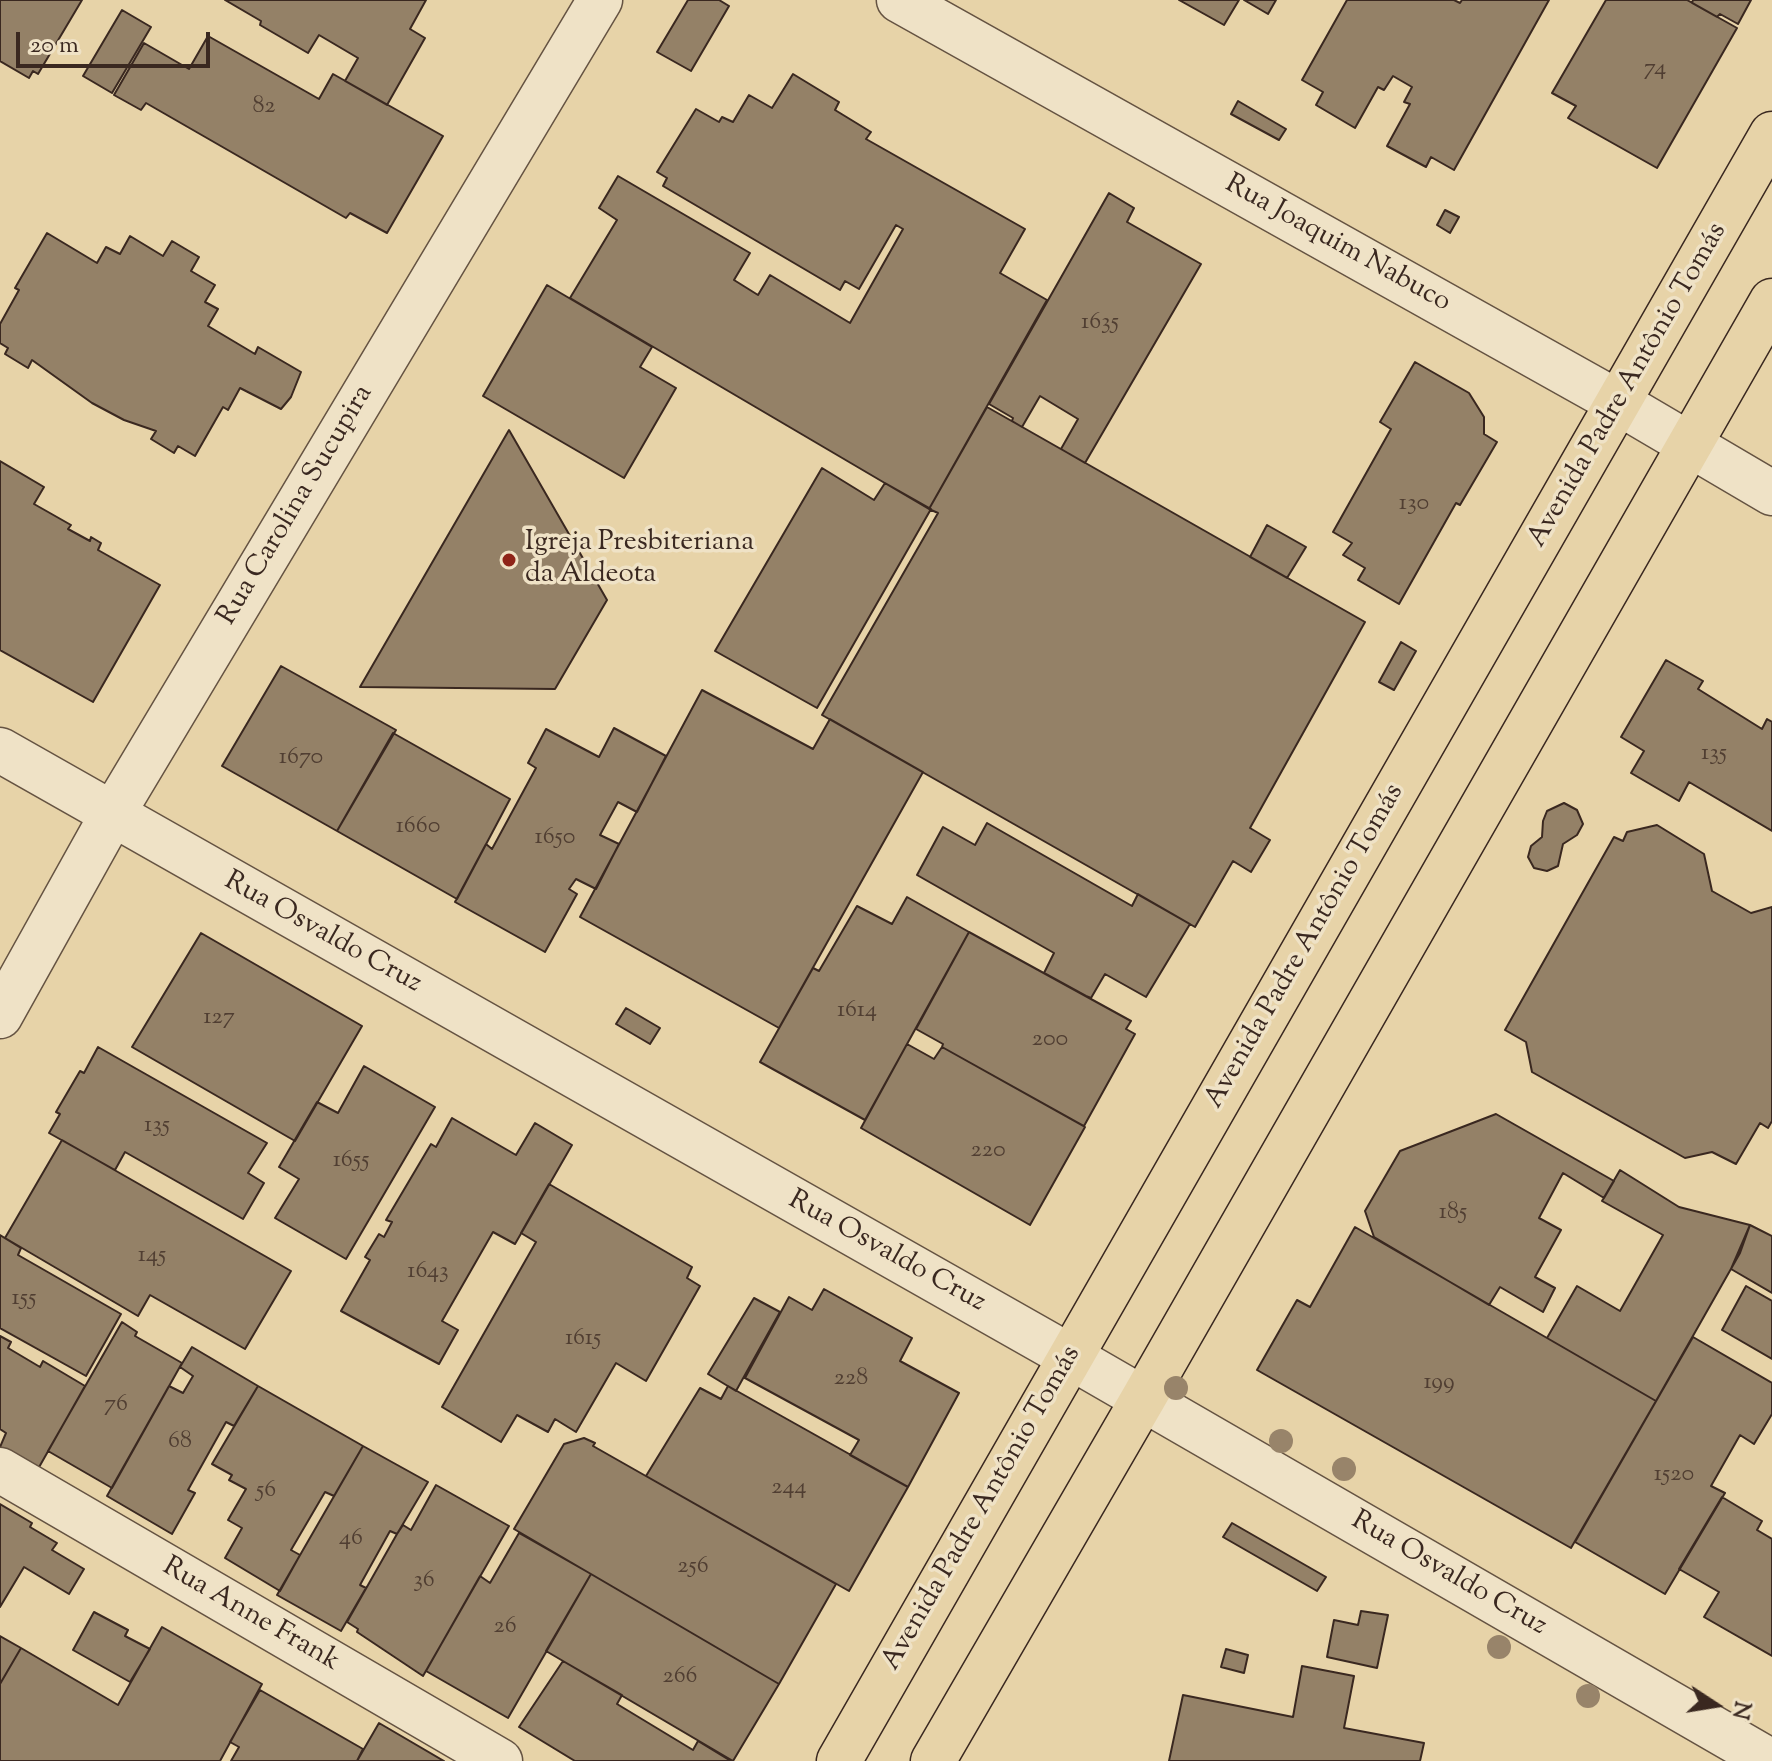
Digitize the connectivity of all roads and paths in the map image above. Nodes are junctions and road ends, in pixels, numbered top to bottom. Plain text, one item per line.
1 (600, 0) edge
2 (899, 0) edge
3 (1772, 134) edge
4 (1772, 301) edge
5 (1619, 403) junction
6 (1691, 444) junction
7 (1772, 493) edge
8 (0, 750) edge
9 (112, 815) junction
10 (0, 1016) edge
11 (1069, 1356) junction
12 (1143, 1399) junction
13 (0, 1470) edge
14 (500, 1761) edge
15 (839, 1761) edge
16 (933, 1761) edge
17 (1770, 1761) edge

1 - 9 street, Rua Carolina Sucupira
2 - 5 street, Rua Joaquim Nabuco
3 - 5 main road, Avenida Padre Antônio Tomás
4 - 6 main road
5 - 6 street, Rua Joaquim Nabuco
5 - 11 main road, Avenida Padre Antônio Tomás
6 - 7 street, Rua Joaquim Nabuco
6 - 12 main road
8 - 9 street, Rua Osvaldo Cruz
9 - 10 street, Rua Carolina Sucupira
9 - 11 street, Rua Osvaldo Cruz
11 - 12 street, Rua Osvaldo Cruz
11 - 15 main road, Avenida Padre Antônio Tomás
12 - 16 main road
12 - 17 street, Rua Osvaldo Cruz
13 - 14 street, Rua Anne Frank

